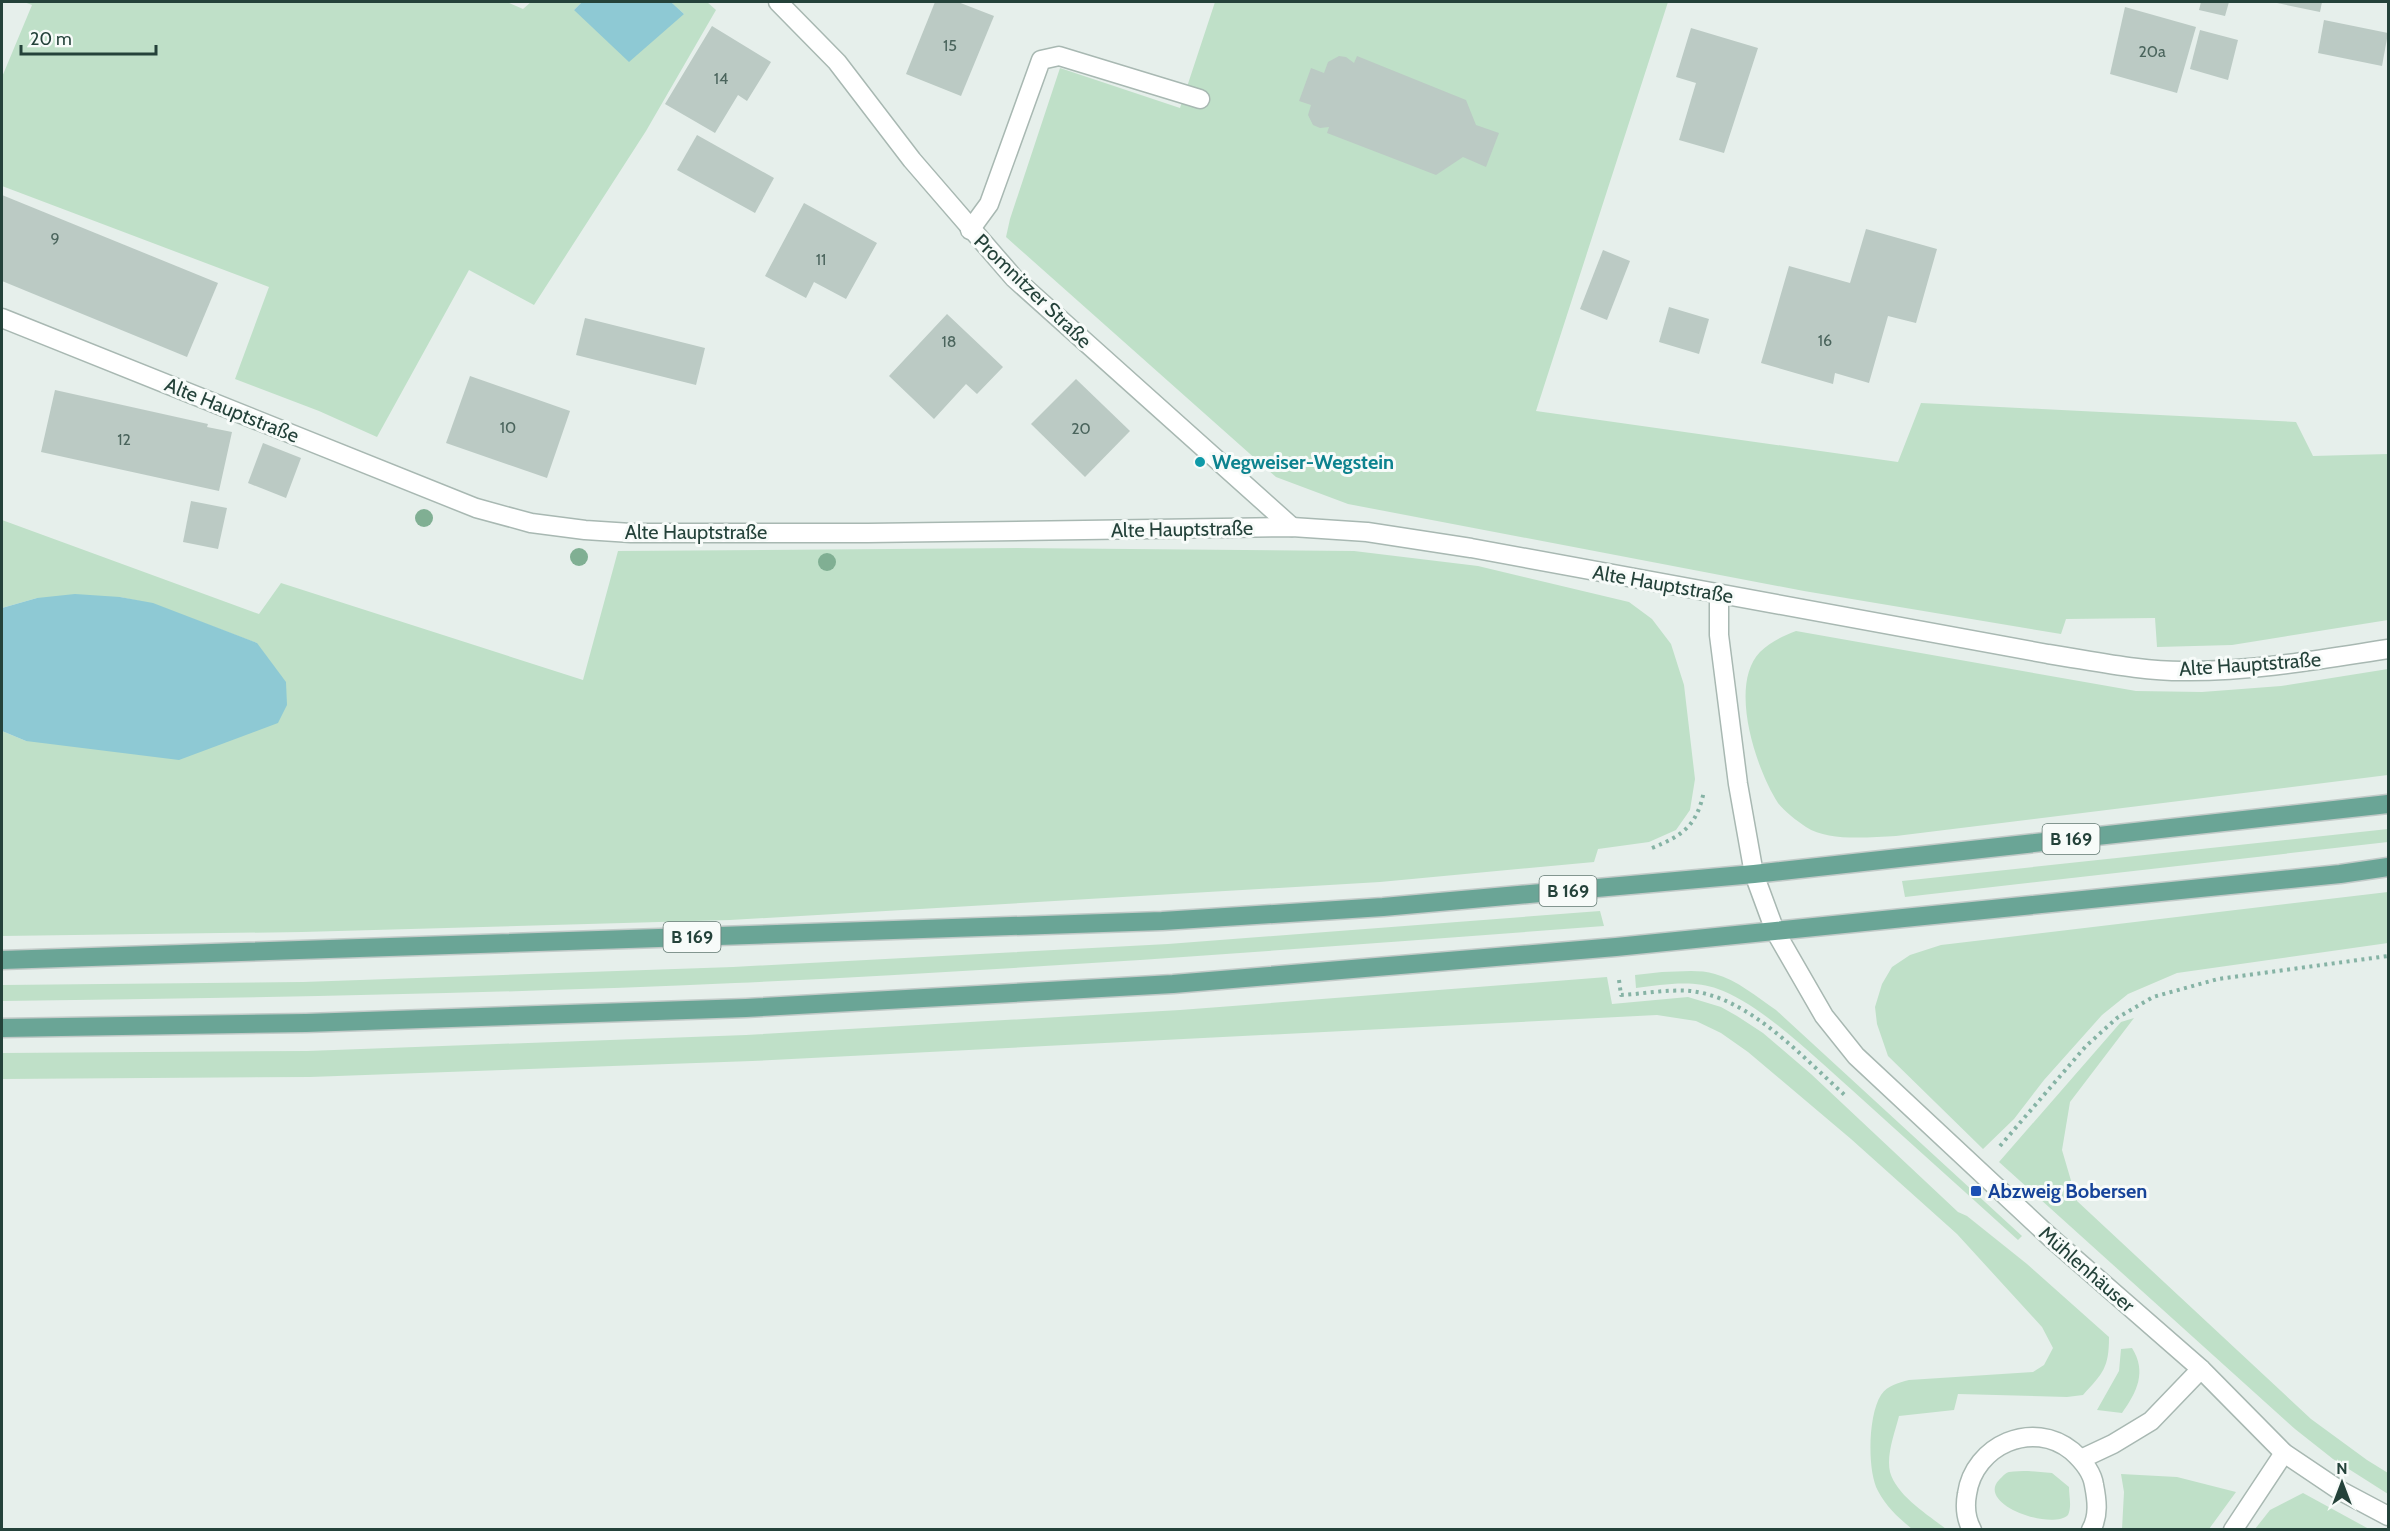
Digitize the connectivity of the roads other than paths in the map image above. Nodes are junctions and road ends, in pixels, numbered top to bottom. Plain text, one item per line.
1 (778, 2) edge
2 (1200, 99) dead end
3 (970, 230) junction
4 (2, 318) edge
5 (1292, 527) junction
6 (1719, 594) junction
7 (2388, 649) edge
8 (2388, 804) edge
9 (2388, 867) edge
10 (1754, 874) junction
11 (1775, 931) junction
12 (2, 960) edge
13 (2, 1028) edge
14 (2201, 1369) junction
15 (2284, 1453) junction
16 (2081, 1459) junction
17 (2388, 1516) edge
18 (1972, 1530) edge
19 (2091, 1530) edge
20 (2233, 1530) edge

1 - 3 street, Promnitzer Straße
2 - 3 street
3 - 5 street, Promnitzer Straße
4 - 5 street, Alte Hauptstraße
5 - 6 street, Alte Hauptstraße
6 - 7 street, Alte Hauptstraße
6 - 10 street, Mühlenhäuser
8 - 10 main road, B 169
9 - 11 main road
10 - 11 street, Mühlenhäuser
10 - 12 main road, B 169
11 - 13 main road
11 - 14 street, Mühlenhäuser
14 - 15 street, Mühlenhäuser
14 - 16 street
15 - 17 street, Mühlenhäuser
15 - 20 street
16 - 18 street
16 - 19 street

